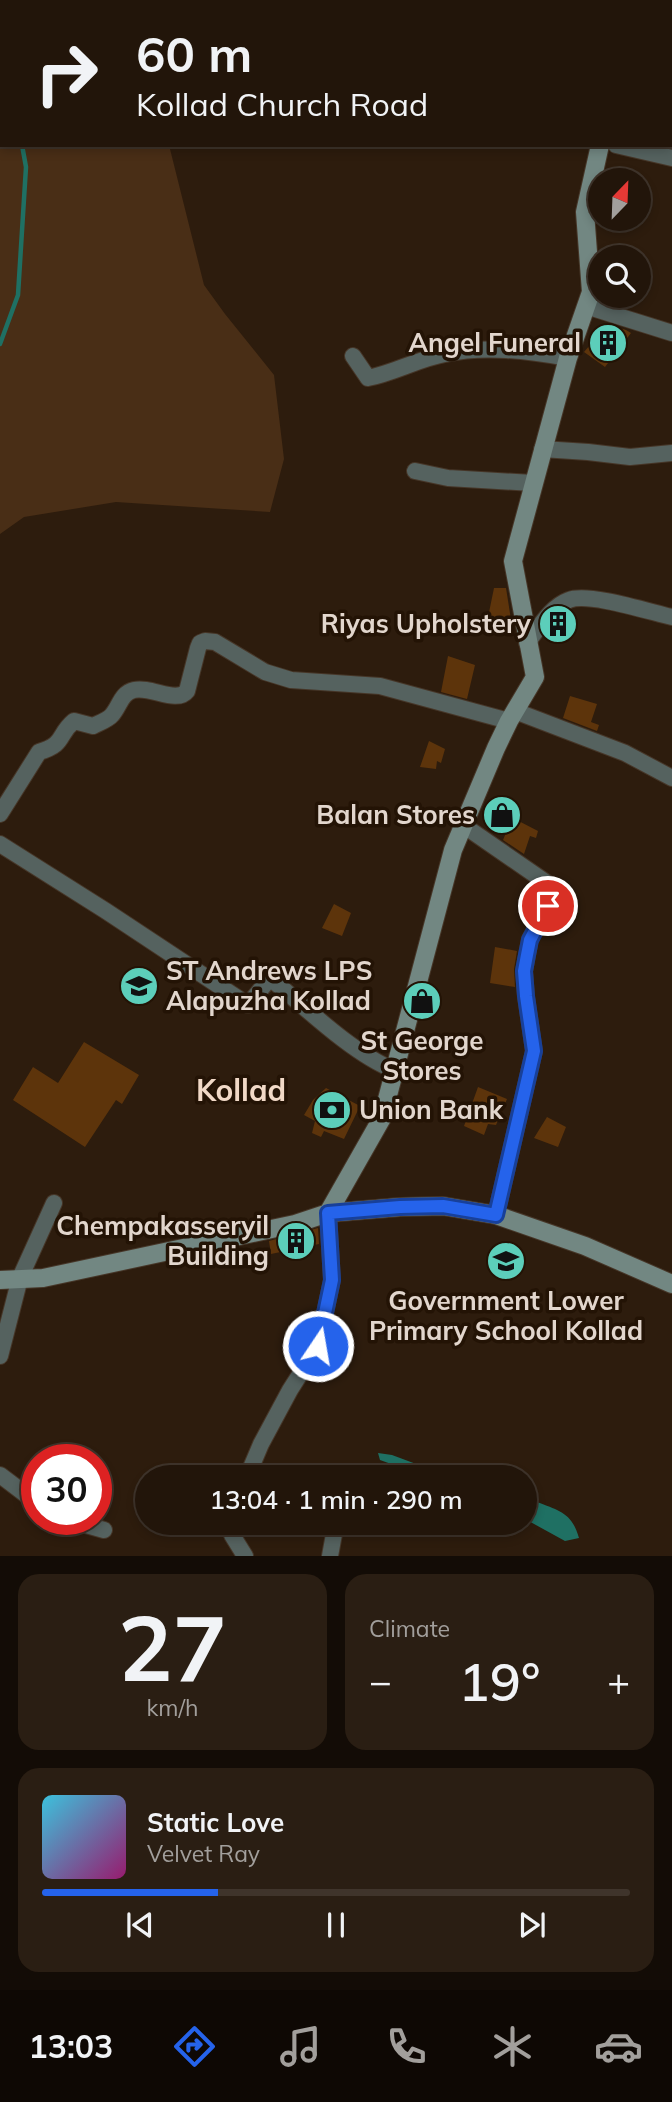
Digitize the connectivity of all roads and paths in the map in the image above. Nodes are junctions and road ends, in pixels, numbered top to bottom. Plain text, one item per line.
1 (600, 147) edge
2 (625, 147) edge
3 (672, 158) edge
4 (586, 306) junction
5 (672, 333) edge
6 (354, 356) dead end
7 (568, 358) junction
8 (542, 449) junction
9 (672, 453) edge
10 (415, 471) dead end
11 (533, 483) junction
12 (672, 617) edge
13 (527, 643) junction
14 (512, 716) junction
15 (672, 778) edge
16 (0, 814) edge
17 (463, 824) junction
18 (0, 844) edge
19 (394, 1070) junction
20 (54, 1203) dead end
21 (328, 1213) junction
22 (496, 1215) junction
23 (20, 1278) junction
24 (0, 1280) edge
25 (672, 1284) edge
26 (0, 1356) edge
27 (252, 1465) edge
28 (0, 1475) edge
29 (21, 1491) edge
30 (232, 1535) edge
31 (334, 1535) dead end
32 (245, 1556) edge
33 (330, 1556) edge

1 - 4 main road
2 - 3 street
4 - 5 street
4 - 7 main road
6 - 7 street
7 - 8 main road
8 - 9 street
8 - 11 main road
10 - 11 street
11 - 13 main road
12 - 13 street
13 - 14 main road
14 - 15 street
14 - 16 street
14 - 17 main road
17 - 19 main road
17 - 22 street
18 - 19 street
19 - 21 main road
20 - 23 street
21 - 22 main road
21 - 23 main road
21 - 27 street
22 - 25 main road
23 - 24 main road
23 - 26 street
28 - 29 street
30 - 32 street
31 - 33 street

